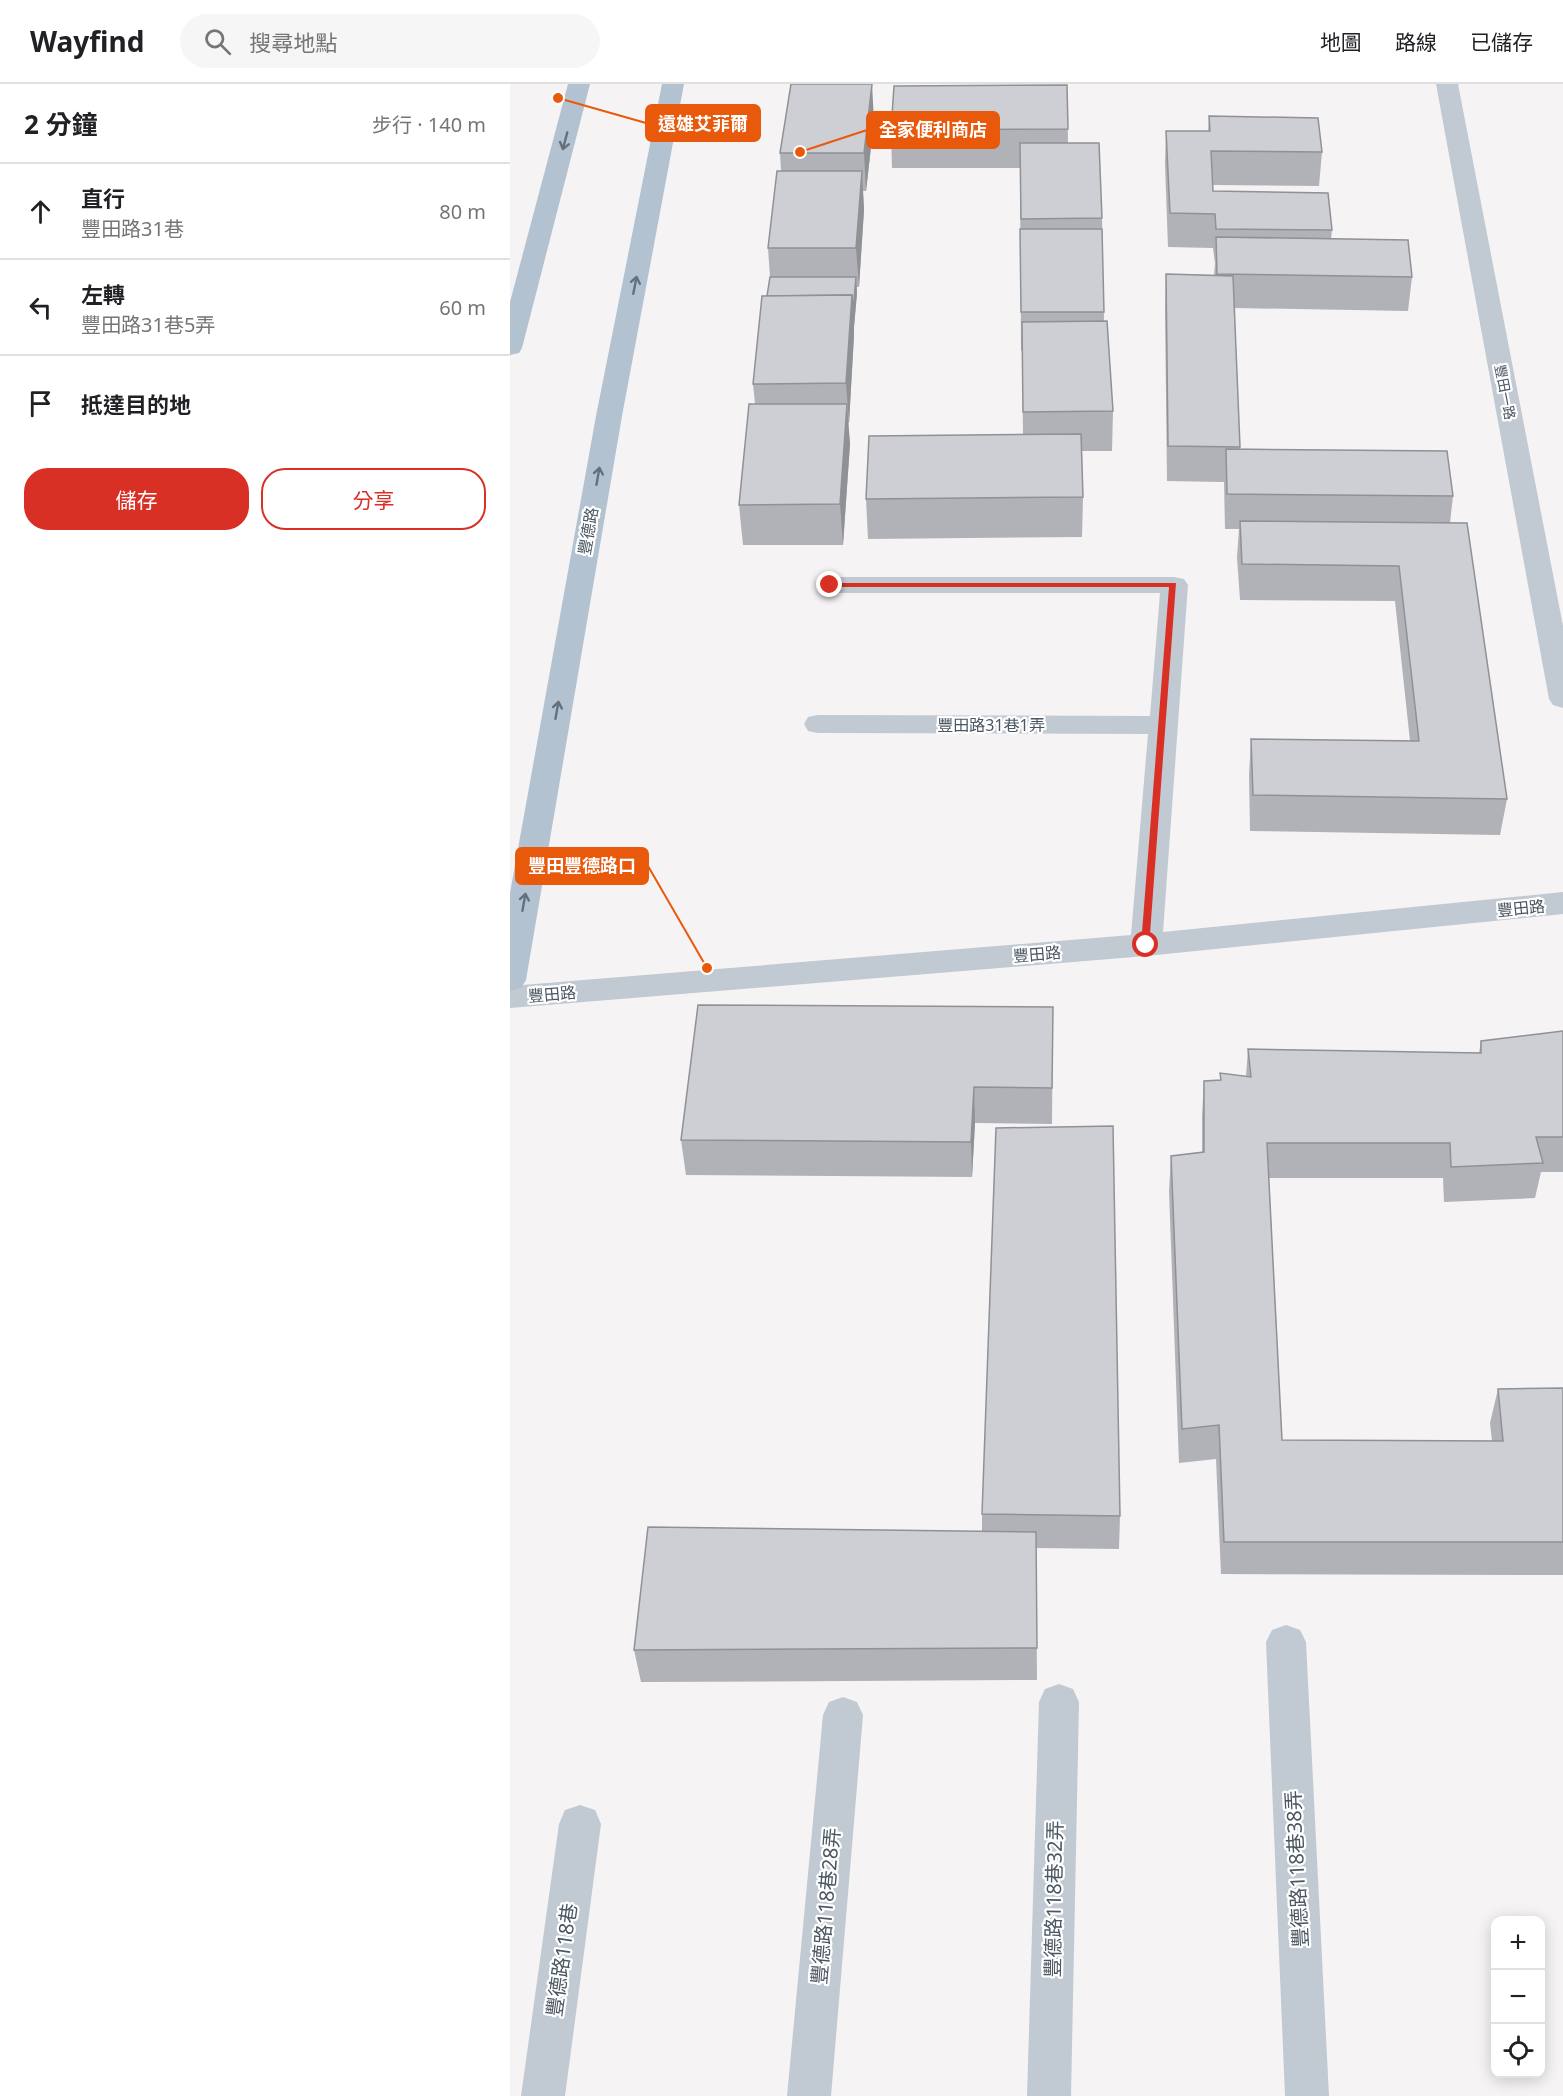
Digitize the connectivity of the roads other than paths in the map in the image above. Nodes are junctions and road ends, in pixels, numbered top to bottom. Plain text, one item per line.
1 (579, 84) edge
2 (673, 84) edge
3 (1447, 84) edge
4 (510, 348) edge
5 (830, 585) dead end
6 (1563, 699) edge
7 (818, 724) dead end
8 (1163, 725) junction
9 (1563, 903) edge
10 (1146, 945) junction
11 (510, 980) edge
12 (510, 997) edge
13 (1286, 1642) dead end
14 (1059, 1702) dead end
15 (843, 1715) dead end
16 (580, 1824) dead end
17 (543, 2096) edge
18 (809, 2096) edge
19 (1049, 2096) edge
20 (1307, 2096) edge

1 -> 4 main road
11 -> 2 main road, 豐德路
3 - 6 street, 豐田一路
5 - 8 street
7 - 8 street, 豐田路31巷1弄
8 - 10 street
9 - 10 street, 豐田路
10 - 12 street, 豐田路
13 - 20 street, 豐德路118巷38弄
14 - 19 street, 豐德路118巷32弄
15 - 18 street, 豐德路118巷28弄
16 - 17 street, 豐德路118巷

